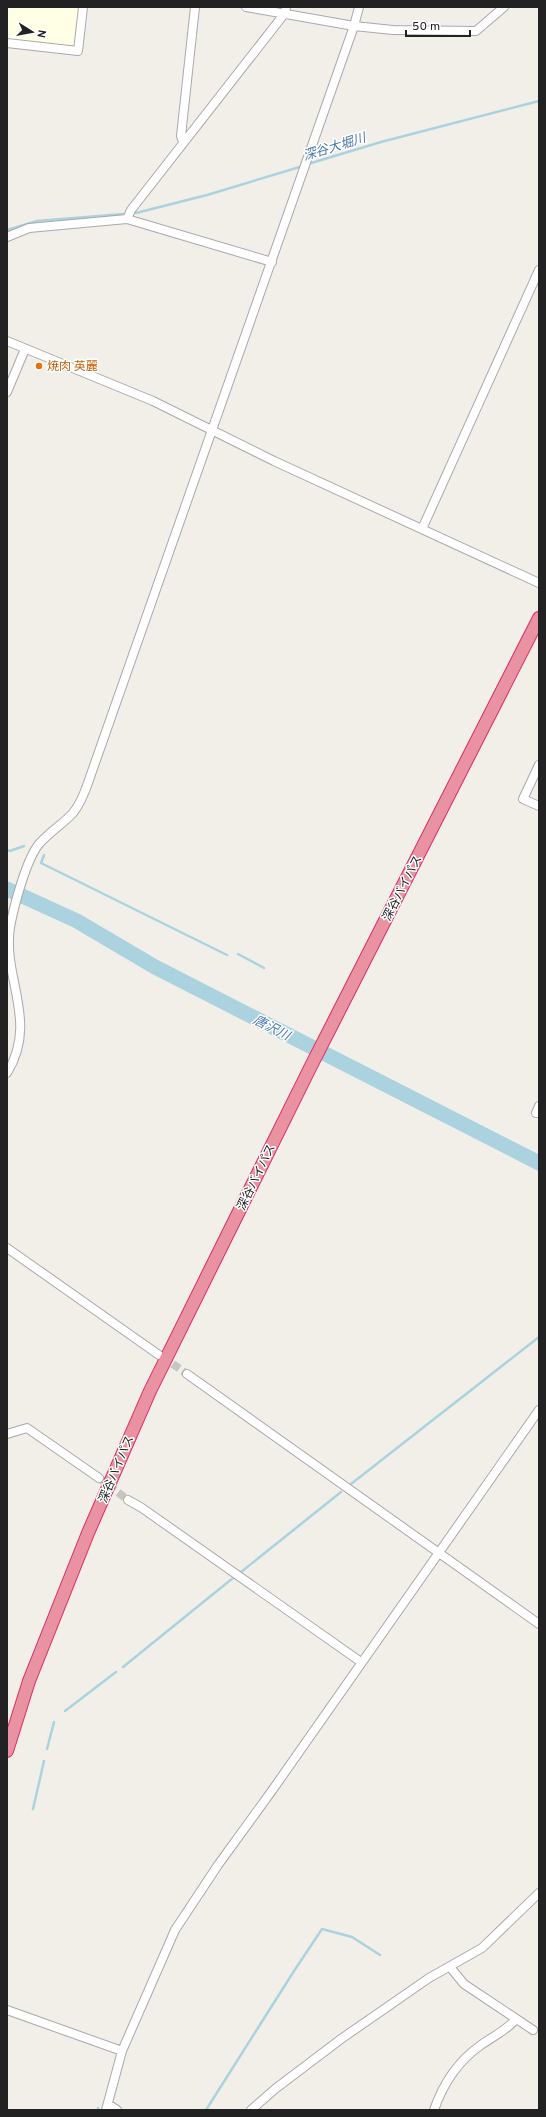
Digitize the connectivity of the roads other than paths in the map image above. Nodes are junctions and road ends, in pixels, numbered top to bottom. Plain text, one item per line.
1 (83, 7) edge
2 (195, 7) edge
3 (246, 7) edge
4 (359, 7) edge
5 (504, 7) edge
6 (285, 10) edge
7 (354, 26) junction
8 (7, 43) edge
9 (183, 142) junction
10 (127, 219) junction
11 (7, 237) edge
12 (272, 262) junction
13 (539, 270) edge
14 (7, 341) edge
15 (25, 349) junction
16 (7, 392) edge
17 (212, 429) junction
18 (422, 529) junction
19 (539, 583) edge
20 (539, 618) edge
21 (539, 765) edge
22 (539, 806) edge
23 (11, 915) edge
24 (7, 1073) edge
25 (7, 1248) edge
26 (159, 1355) tunnel mouth
27 (187, 1374) tunnel mouth
28 (539, 1410) edge
29 (7, 1434) edge
30 (99, 1478) tunnel mouth
31 (128, 1500) tunnel mouth
32 (439, 1553) junction
33 (539, 1624) edge
34 (361, 1662) junction
35 (7, 1751) edge
36 (539, 1893) edge
37 (450, 1967) junction
38 (7, 2010) edge
39 (516, 2019) junction
40 (532, 2030) dead end
41 (122, 2051) junction
42 (107, 2107) edge
43 (117, 2110) edge
44 (251, 2110) edge
45 (434, 2110) edge

1 - 8 street
2 - 9 street
3 - 6 street
4 - 7 street
5 - 7 street
6 - 7 street
6 - 9 street
7 - 12 street
9 - 10 street
10 - 11 street
10 - 12 street
12 - 17 street
13 - 18 street
14 - 15 street
15 - 16 street
15 - 17 street
17 - 18 street
17 - 23 street
18 - 19 street
20 - 35 highway, 深谷バイパス
21 - 22 street
23 - 24 street
25 - 26 street
27 - 32 street
28 - 32 street
29 - 30 street
31 - 34 street
32 - 33 street
32 - 34 street
34 - 41 street
36 - 37 street
37 - 39 street
37 - 44 street
38 - 41 street
39 - 40 street
39 - 45 street
41 - 42 street
42 - 43 street

